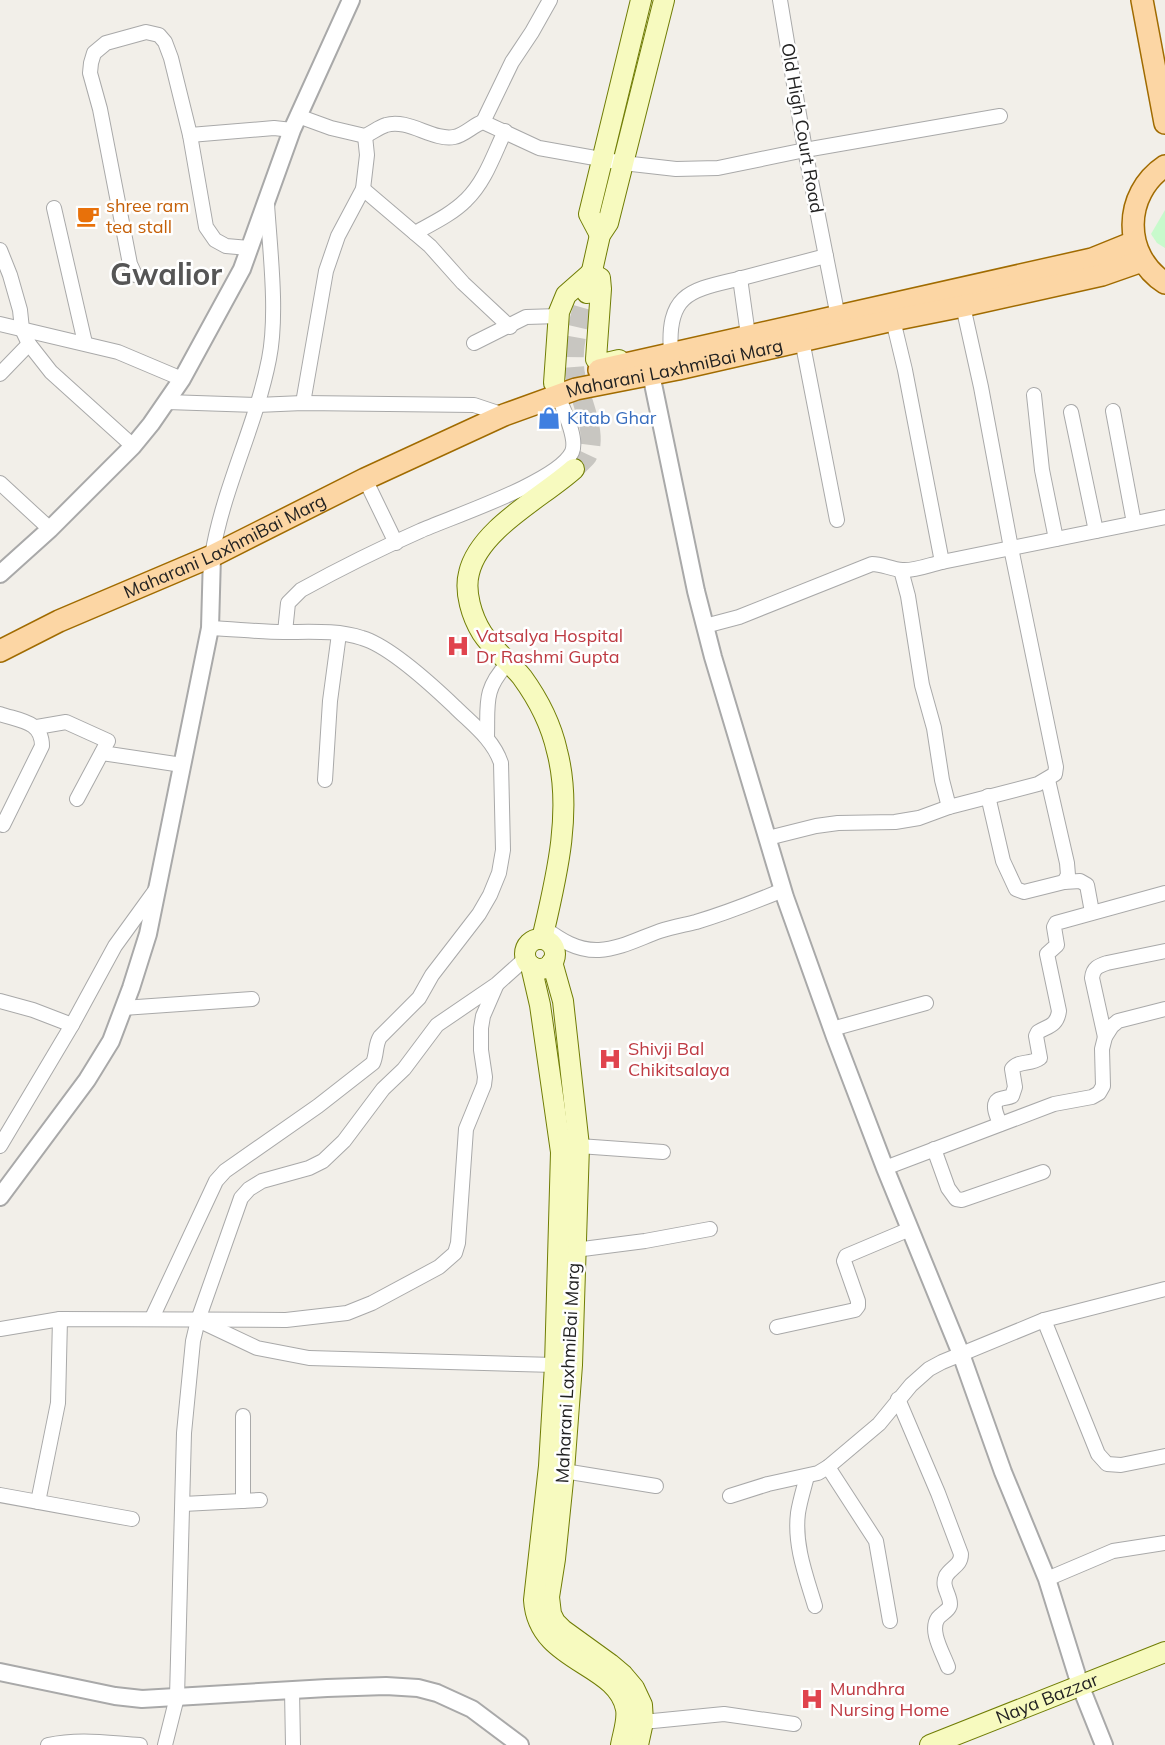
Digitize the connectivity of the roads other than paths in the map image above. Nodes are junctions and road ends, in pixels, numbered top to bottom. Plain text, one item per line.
1 (351, 0) edge
2 (550, 0) edge
3 (641, 0) edge
4 (664, 0) edge
5 (780, 0) edge
6 (1142, 0) edge
7 (1000, 116) dead end
8 (483, 122) junction
9 (295, 123) junction
10 (1165, 123) edge
11 (505, 131) junction
12 (190, 135) junction
13 (365, 136) junction
14 (805, 150) junction
15 (602, 160) junction
16 (623, 163) junction
17 (1165, 166) edge
18 (363, 189) junction
19 (267, 196) junction
20 (54, 208) dead end
21 (416, 233) junction
22 (600, 235) junction
23 (249, 248) junction
24 (0, 250) edge
25 (1138, 251) junction
26 (826, 255) junction
27 (591, 273) junction
28 (135, 275) dead end
29 (740, 278) junction
30 (1165, 283) edge
31 (586, 293) tunnel mouth
32 (963, 306) junction
33 (559, 316) junction
34 (838, 317) junction
35 (893, 320) junction
36 (0, 324) edge
37 (510, 327) junction
38 (22, 329) junction
39 (748, 335) junction
40 (802, 340) junction
41 (85, 343) junction
42 (474, 343) dead end
43 (29, 344) junction
44 (658, 361) junction
45 (0, 374) edge
46 (182, 379) junction
47 (556, 389) junction
48 (1034, 395) dead end
49 (167, 402) junction
50 (303, 403) junction
51 (257, 405) junction
52 (495, 411) junction
53 (1113, 411) dead end
54 (1071, 412) dead end
55 (133, 446) junction
56 (574, 469) tunnel mouth
57 (364, 479) junction
58 (0, 483) edge
59 (1165, 517) edge
60 (837, 520) dead end
61 (1134, 523) junction
62 (50, 530) junction
63 (1096, 531) junction
64 (1056, 539) junction
65 (396, 543) junction
66 (1011, 548) junction
67 (212, 556) junction
68 (942, 562) junction
69 (901, 570) junction
70 (0, 574) edge
71 (705, 626) junction
72 (210, 628) junction
73 (285, 632) junction
74 (339, 634) junction
75 (0, 651) edge
76 (508, 663) junction
77 (0, 714) edge
78 (37, 728) junction
79 (487, 737) junction
80 (102, 753) junction
81 (182, 765) junction
82 (325, 780) dead end
83 (1048, 780) junction
84 (988, 796) junction
85 (77, 799) dead end
86 (949, 807) junction
87 (3, 825) dead end
88 (768, 838) junction
89 (1064, 882) junction
90 (157, 888) junction
91 (783, 890) junction
92 (1165, 893) edge
93 (1092, 912) junction
94 (543, 934) junction
95 (1165, 951) edge
96 (528, 962) junction
97 (552, 962) junction
98 (497, 984) junction
99 (252, 999) dead end
100 (0, 1001) edge
101 (926, 1003) dead end
102 (123, 1008) junction
103 (1165, 1010) edge
104 (72, 1024) junction
105 (832, 1029) junction
106 (1105, 1037) junction
107 (1000, 1124) junction
108 (0, 1146) edge
109 (579, 1146) junction
110 (934, 1149) junction
111 (663, 1152) dead end
112 (885, 1168) junction
113 (1043, 1172) dead end
114 (0, 1197) edge
115 (710, 1229) dead end
116 (910, 1229) junction
117 (575, 1250) junction
118 (1165, 1289) edge
119 (152, 1318) junction
120 (60, 1319) junction
121 (198, 1320) junction
122 (1044, 1320) junction
123 (777, 1327) dead end
124 (0, 1329) edge
125 (961, 1354) junction
126 (555, 1365) junction
127 (898, 1399) junction
128 (243, 1416) dead end
129 (1165, 1456) edge
130 (828, 1467) junction
131 (564, 1471) junction
132 (807, 1476) junction
133 (656, 1486) dead end
134 (0, 1495) edge
135 (730, 1496) dead end
136 (260, 1500) dead end
137 (243, 1501) junction
138 (38, 1502) junction
139 (183, 1504) junction
140 (132, 1519) dead end
141 (1165, 1543) edge
142 (1047, 1580) junction
143 (815, 1606) dead end
144 (890, 1621) dead end
145 (1165, 1652) edge
146 (948, 1667) dead end
147 (0, 1672) edge
148 (1080, 1685) junction
149 (291, 1690) junction
150 (177, 1696) junction
151 (643, 1722) junction
152 (794, 1724) dead end
153 (48, 1745) edge
154 (140, 1745) edge
155 (165, 1745) edge
156 (292, 1745) edge
157 (520, 1745) edge
158 (621, 1745) edge
159 (638, 1745) edge
160 (930, 1745) edge
161 (1104, 1745) edge

1 - 9 street
2 - 8 street
3 - 15 main road
4 - 16 main road
5 - 14 street, Old High Court Road
6 - 10 main road
7 - 14 street
8 - 11 street
8 - 13 street
9 - 12 street
9 - 13 street
9 - 19 street
11 - 15 street
11 - 21 street
12 - 23 street
12 - 28 street
13 - 18 street
14 - 16 street
14 - 26 street, Old High Court Road
15 - 16 street
15 - 22 main road
16 - 22 main road
17 - 25 main road
18 - 21 street
18 - 50 street
19 - 23 street
19 - 51 street
20 - 41 street
21 - 37 street
22 - 27 main road
23 - 46 street
24 - 38 street
25 - 30 main road
25 - 32 main road, Maharani LaxhmiBai Marg
25 - 34 main road
26 - 29 street
26 - 34 street, Old High Court Road
27 - 31 main road
27 - 33 main road
27 - 44 main road
29 - 39 street
29 - 44 street
32 - 35 main road, Maharani LaxhmiBai Marg
32 - 66 street
33 - 37 street
33 - 47 main road
34 - 39 main road
35 - 40 main road, Maharani LaxhmiBai Marg
35 - 68 street
36 - 38 street
37 - 42 street
38 - 41 street
38 - 43 street
39 - 44 main road
40 - 44 main road, Maharani LaxhmiBai Marg
40 - 60 street
41 - 46 street
43 - 45 street
43 - 55 street
44 - 47 main road, Maharani LaxhmiBai Marg
44 - 71 street
46 - 49 street
47 - 52 main road, Maharani LaxhmiBai Marg
47 - 65 street
48 - 64 street
49 - 51 street
49 - 55 street
50 - 51 street
50 - 52 street
51 - 67 street
52 - 57 main road, Maharani LaxhmiBai Marg
53 - 61 street
54 - 63 street
55 - 62 street
56 - 76 main road
57 - 65 street
57 - 67 main road, Maharani LaxhmiBai Marg
58 - 62 street
59 - 61 street
61 - 63 street
62 - 70 street
63 - 64 street
64 - 66 street
65 - 73 street
66 - 68 street
66 - 83 street
67 - 72 street
67 - 75 main road, Maharani LaxhmiBai Marg
68 - 69 street
69 - 71 street
69 - 86 street
71 - 88 street
72 - 73 street
72 - 81 street
73 - 74 street
74 - 79 street
74 - 82 street
76 - 79 street
76 - 94 main road
77 - 78 street
78 - 80 street
78 - 87 street
79 - 119 street
80 - 81 street
80 - 85 street
81 - 90 street
83 - 84 street
83 - 89 street
84 - 86 street
84 - 89 street
86 - 88 street
88 - 91 street
89 - 93 street
90 - 102 street
90 - 104 street
91 - 94 street
91 - 105 street
92 - 93 street
93 - 107 street
94 - 96 main road
94 - 97 main road
95 - 106 street
96 - 97 main road
96 - 98 street
96 - 126 main road
97 - 109 main road, Maharani LaxhmiBai Marg
98 - 121 street
98 - 121 street
99 - 102 street
100 - 104 street
101 - 105 street
102 - 114 street
103 - 106 street
104 - 108 street
105 - 112 street
106 - 107 street
107 - 110 street
109 - 111 street
109 - 117 main road, Maharani LaxhmiBai Marg
110 - 112 street
110 - 113 street
112 - 116 street
115 - 117 street
116 - 123 street
116 - 125 street
117 - 131 main road, Maharani LaxhmiBai Marg
118 - 122 street
119 - 120 street
119 - 121 street
120 - 124 street
120 - 138 street
121 - 126 street
121 - 139 street
122 - 125 street
122 - 129 street
125 - 127 street
125 - 142 street
126 - 158 main road
127 - 130 street
127 - 146 street
128 - 137 street
130 - 132 street
130 - 144 street
131 - 133 street
131 - 151 main road, Maharani LaxhmiBai Marg
132 - 135 street
132 - 143 street
134 - 138 street
136 - 137 street
137 - 139 street
138 - 140 street
139 - 150 street
141 - 142 street
142 - 148 street
145 - 148 main road, Naya Bazzar
147 - 150 street
148 - 160 main road, Naya Bazzar
148 - 161 street
149 - 150 street
149 - 156 street
149 - 157 street
150 - 155 street
151 - 152 street
151 - 159 main road, Maharani LaxhmiBai Marg
153 - 154 street

